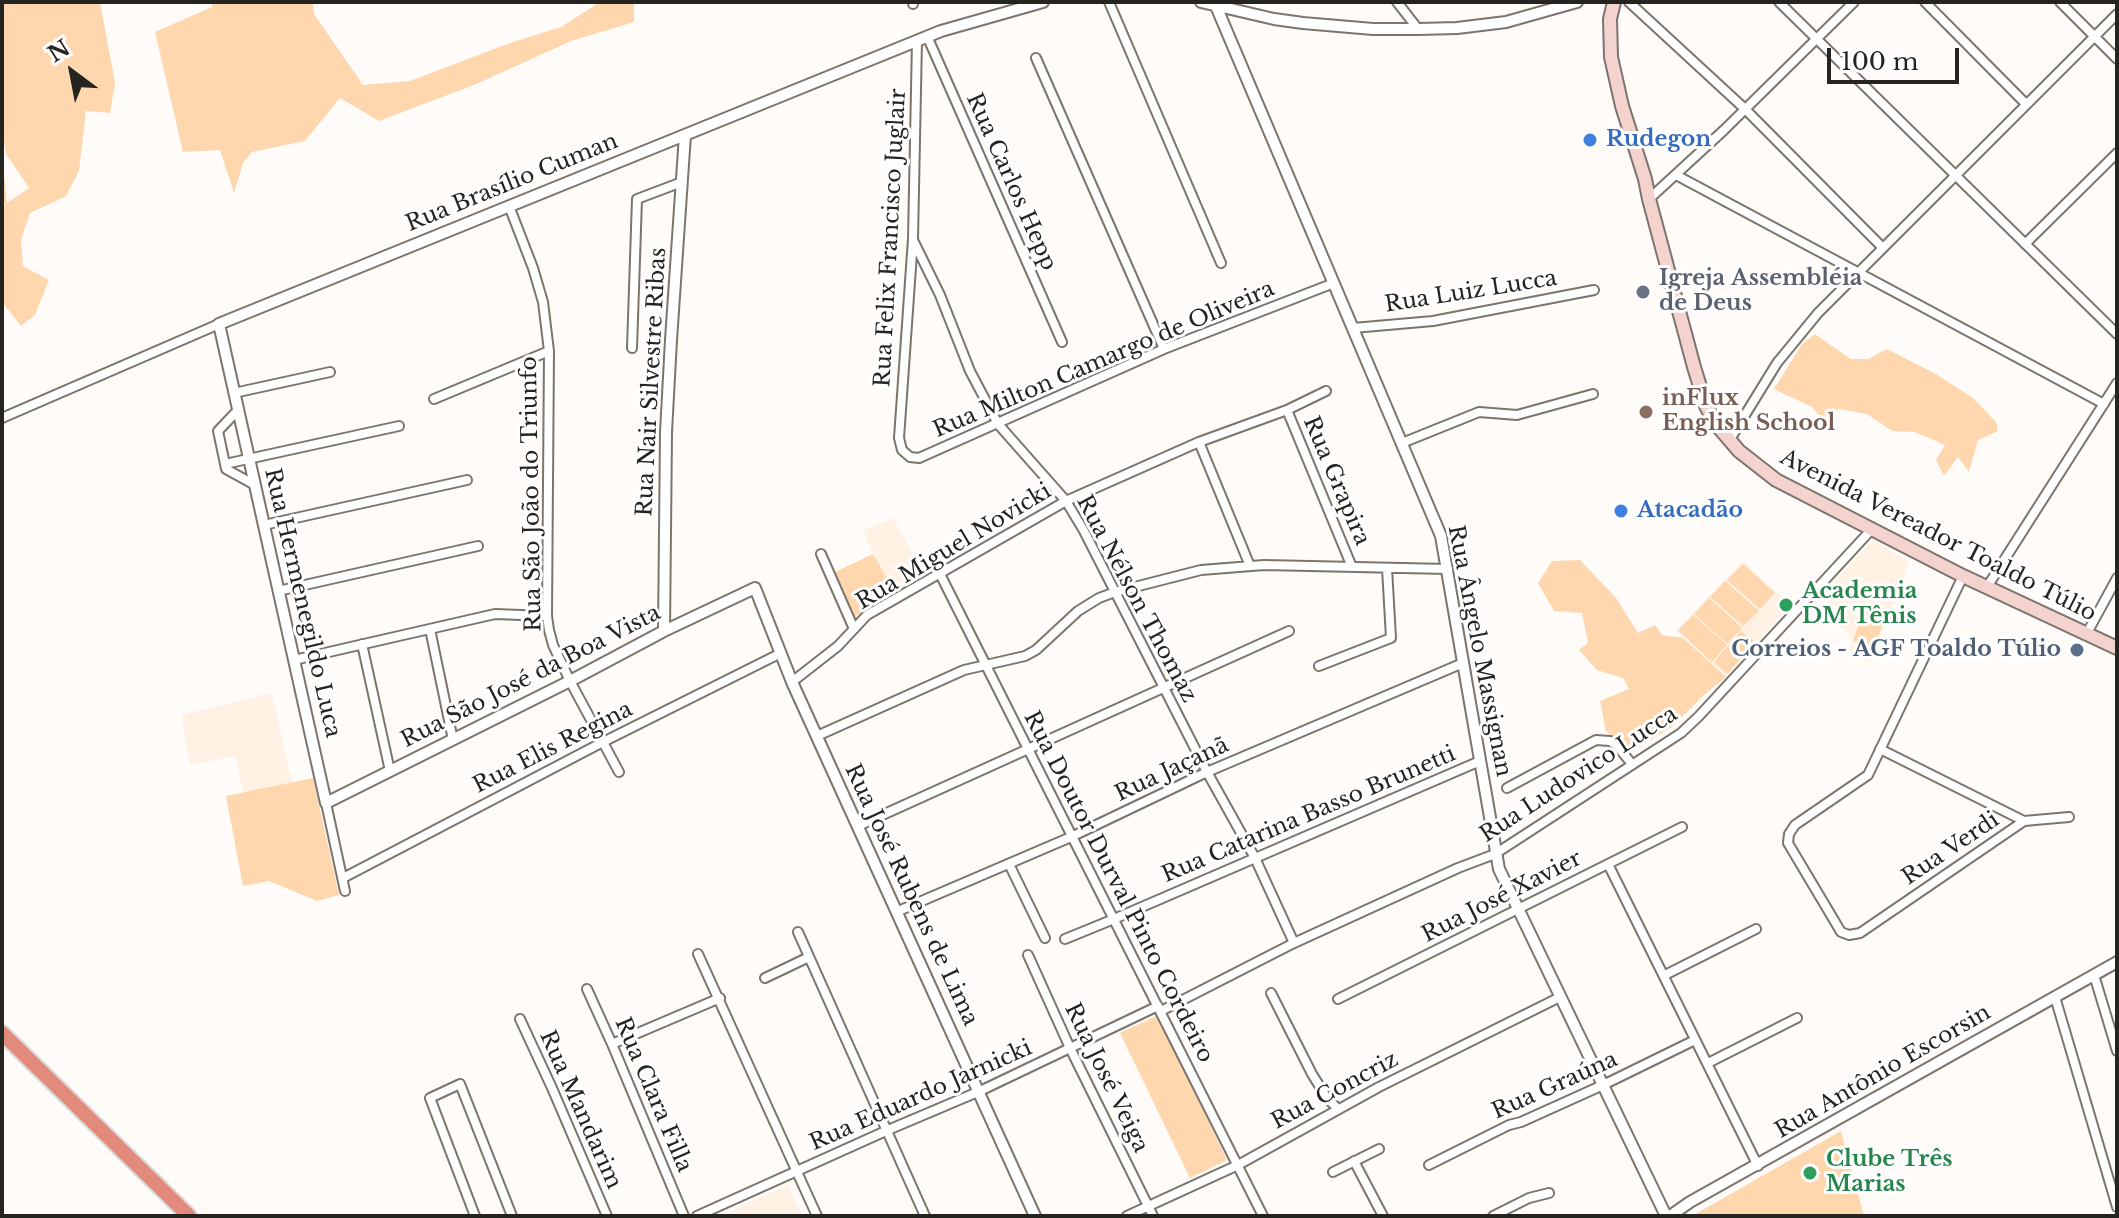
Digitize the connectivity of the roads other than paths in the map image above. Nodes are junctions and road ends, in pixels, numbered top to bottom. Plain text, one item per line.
1 (1043, 2) edge
2 (1109, 2) edge
3 (1201, 2) edge
4 (1397, 2) edge
5 (1577, 2) edge
6 (1614, 2) edge
7 (1629, 2) edge
8 (1779, 2) edge
9 (1854, 2) edge
10 (1925, 2) edge
11 (2060, 2) edge
12 (1215, 4) edge
13 (2117, 14) edge
14 (1418, 29) junction
15 (2094, 37) junction
16 (922, 38) junction
17 (1816, 38) junction
18 (1036, 58) dead end
19 (2117, 59) edge
20 (2026, 104) junction
21 (1745, 109) junction
22 (685, 135) junction
23 (2117, 153) edge
24 (1676, 175) junction
25 (1955, 176) junction
26 (682, 182) junction
27 (1649, 199) junction
28 (509, 206) junction
29 (913, 239) junction
30 (2025, 244) junction
31 (1882, 247) junction
32 (1221, 263) dead end
33 (1856, 273) junction
34 (1334, 283) junction
35 (1594, 290) dead end
36 (219, 324) junction
37 (1353, 328) junction
38 (2117, 334) edge
39 (1062, 342) dead end
40 (632, 348) dead end
41 (1164, 349) junction
42 (549, 351) junction
43 (330, 372) dead end
44 (2117, 383) edge
45 (1326, 391) dead end
46 (234, 393) junction
47 (1593, 394) dead end
48 (434, 399) dead end
49 (2104, 404) junction
50 (238, 410) junction
51 (1287, 410) junction
52 (2, 418) edge
53 (998, 424) junction
54 (399, 426) dead end
55 (899, 438) joint
56 (1729, 441) junction
57 (1199, 442) junction
58 (1402, 443) junction
59 (249, 459) junction
60 (225, 464) junction
61 (467, 480) dead end
62 (255, 485) junction
63 (1066, 501) junction
64 (264, 525) junction
65 (1871, 530) junction
66 (478, 546) dead end
67 (821, 554) dead end
68 (1250, 566) junction
69 (1352, 567) junction
70 (1387, 568) junction
71 (1448, 569) junction
72 (940, 574) junction
73 (1963, 576) junction
74 (2117, 578) edge
75 (1987, 587) junction
76 (755, 588) joint
77 (278, 591) junction
78 (1115, 592) junction
79 (547, 616) junction
80 (430, 629) junction
81 (854, 629) junction
82 (664, 631) junction
83 (1289, 631) dead end
84 (2087, 633) junction
85 (362, 644) junction
86 (2117, 648) edge
87 (781, 653) junction
88 (294, 660) junction
89 (986, 663) junction
90 (1463, 663) junction
91 (1319, 666) dead end
92 (570, 681) junction
93 (792, 682) junction
94 (1164, 688) junction
95 (817, 736) junction
96 (453, 740) junction
97 (603, 742) junction
98 (1029, 749) junction
99 (1880, 749) junction
100 (1480, 761) junction
101 (1632, 764) junction
102 (390, 771) junction
103 (619, 772) dead end
104 (1207, 772) junction
105 (1507, 788) dead end
106 (326, 803) junction
107 (2069, 817) dead end
108 (2024, 821) junction
109 (858, 826) junction
110 (1682, 827) dead end
111 (1071, 837) junction
112 (1495, 854) junction
113 (1255, 858) junction
114 (1009, 864) junction
115 (1608, 864) junction
116 (343, 878) junction
117 (345, 891) dead end
118 (1518, 910) junction
119 (896, 912) junction
120 (1114, 919) junction
121 (1756, 929) dead end
122 (798, 932) dead end
123 (1045, 938) dead end
124 (1065, 939) dead end
125 (1294, 943) junction
126 (698, 954) dead end
127 (1028, 955) dead end
128 (809, 957) junction
129 (2117, 962) edge
130 (1665, 975) junction
131 (2094, 975) junction
132 (765, 978) dead end
133 (587, 989) dead end
134 (1271, 993) dead end
135 (1560, 997) junction
136 (2055, 997) junction
137 (720, 998) junction
138 (1338, 999) dead end
139 (1160, 1009) junction
140 (1797, 1018) dead end
141 (520, 1019) dead end
142 (2, 1033) edge
143 (1695, 1040) junction
144 (612, 1044) junction
145 (1070, 1048) junction
146 (2117, 1051) edge
147 (1708, 1063) junction
148 (1603, 1085) junction
149 (980, 1091) junction
150 (1338, 1109) junction
151 (888, 1130) junction
152 (1379, 1149) dead end
153 (1354, 1161) junction
154 (1238, 1165) junction
155 (1429, 1165) dead end
156 (1758, 1166) junction
157 (797, 1171) junction
158 (1333, 1172) dead end
159 (1549, 1193) dead end
160 (1148, 1207) junction
161 (2117, 1207) edge
162 (189, 1216) edge
163 (475, 1216) edge
164 (512, 1216) edge
165 (607, 1216) edge
166 (684, 1216) edge
167 (697, 1216) edge
168 (817, 1216) edge
169 (925, 1216) edge
170 (1035, 1216) edge
171 (1045, 1216) edge
172 (1127, 1216) edge
173 (1153, 1216) edge
174 (1263, 1216) edge
175 (1383, 1216) edge
176 (1493, 1216) edge
177 (1668, 1216) edge

1 - 16 street, Rua Brasílio Cuman
2 - 32 street
3 - 12 street
4 - 14 street
5 - 14 street
6 - 27 main road, Avenida Vereador Toaldo Túlio
7 - 21 street
8 - 17 street
9 - 17 street
10 - 20 street
11 - 15 street
12 - 14 street
12 - 34 street, Rua Ângelo Massignan
13 - 15 street
15 - 19 street
15 - 20 street
16 - 22 street, Rua Brasílio Cuman
16 - 29 street, Rua Felix Francisco Juglair
16 - 39 street, Rua Carlos Hepp
17 - 21 street
17 - 25 street
18 - 41 street
20 - 25 street
21 - 24 street
21 - 31 street
22 - 26 street, Rua Nair Silvestre Ribas
22 - 28 street, Rua Brasílio Cuman
23 - 30 street
24 - 27 street
24 - 33 street
25 - 30 street
25 - 31 street
26 - 40 street
26 - 82 street, Rua Nair Silvestre Ribas
27 - 56 main road, Avenida Vereador Toaldo Túlio
28 - 36 street, Rua Brasílio Cuman
28 - 42 street, Rua São João do Triunfo
29 - 53 street, Rua Nélson Thomaz
29 - 55 street, Rua Felix Francisco Juglair
30 - 38 street
31 - 33 street
33 - 49 street
33 - 56 street
34 - 37 street, Rua Ângelo Massignan
34 - 41 street, Rua Milton Camargo de Oliveira
35 - 37 street, Rua Luiz Lucca
36 - 46 street, Rua Hermenegildo Luca
36 - 52 street, Rua Brasílio Cuman
37 - 58 street, Rua Ângelo Massignan
41 - 53 street, Rua Milton Camargo de Oliveira
42 - 48 street
42 - 79 street, Rua São João do Triunfo
43 - 46 street
44 - 49 street
45 - 51 street, Rua Miguel Novicki
46 - 50 street, Rua Hermenegildo Luca
47 - 58 street
49 - 75 street
50 - 59 street, Rua Hermenegildo Luca
50 - 60 street
51 - 57 street, Rua Miguel Novicki
51 - 69 street, Rua Grapira
53 - 55 street, Rua Milton Camargo de Oliveira
53 - 63 street, Rua Nélson Thomaz
54 - 59 street
56 - 65 main road, Avenida Vereador Toaldo Túlio
57 - 63 street, Rua Miguel Novicki
57 - 68 street
58 - 71 street, Rua Ângelo Massignan
59 - 60 street
59 - 62 street, Rua Hermenegildo Luca
60 - 62 street
61 - 64 street
62 - 64 street, Rua Hermenegildo Luca
63 - 72 street, Rua Miguel Novicki
63 - 78 street, Rua Nélson Thomaz
64 - 77 street, Rua Hermenegildo Luca
65 - 73 main road, Avenida Vereador Toaldo Túlio
65 - 101 street, Rua Ludovico Lucca
66 - 77 street
67 - 81 street
68 - 69 street
68 - 78 street
69 - 70 street
70 - 71 street
70 - 91 street
71 - 90 street, Rua Ângelo Massignan
72 - 81 street, Rua Miguel Novicki
72 - 89 street, Rua Doutor Durval Pinto Cordeiro
73 - 75 main road, Avenida Vereador Toaldo Túlio
73 - 99 street
74 - 84 street
75 - 84 main road, Avenida Vereador Toaldo Túlio
76 - 82 street, Rua São José da Boa Vista
76 - 87 street, Rua José Rubens de Lima
77 - 88 street, Rua Hermenegildo Luca
78 - 89 street
78 - 94 street, Rua Nélson Thomaz
79 - 80 street
79 - 92 street, Rua São João do Triunfo
80 - 85 street
80 - 96 street
81 - 93 street, Rua Miguel Novicki
82 - 92 street, Rua São José da Boa Vista
83 - 94 street
84 - 86 main road, Avenida Vereador Toaldo Túlio
85 - 88 street
85 - 102 street
87 - 93 street, Rua José Rubens de Lima
87 - 97 street, Rua Elis Regina
88 - 106 street, Rua Hermenegildo Luca
89 - 95 street
89 - 98 street, Rua Doutor Durval Pinto Cordeiro
90 - 100 street, Rua Ângelo Massignan
90 - 104 street, Rua Jaçanã
92 - 96 street, Rua São José da Boa Vista
92 - 97 street, Rua São João do Triunfo
93 - 95 street, Rua José Rubens de Lima
94 - 98 street
94 - 104 street, Rua Nélson Thomaz
95 - 109 street, Rua José Rubens de Lima
96 - 102 street, Rua São José da Boa Vista
97 - 103 street, Rua São João do Triunfo
97 - 116 street, Rua Elis Regina
98 - 109 street
98 - 111 street, Rua Doutor Durval Pinto Cordeiro
99 - 108 street
99 - 108 street, Rua Verdi
100 - 112 street, Rua Ângelo Massignan
100 - 113 street, Rua Catarina Basso Brunetti
101 - 105 street
101 - 112 street, Rua Ludovico Lucca
102 - 106 street, Rua São José da Boa Vista
104 - 111 street, Rua Jaçanã
104 - 113 street, Rua Nélson Thomaz
106 - 116 street, Rua Hermenegildo Luca
107 - 108 street, Rua Verdi
109 - 119 street, Rua José Rubens de Lima
110 - 115 street, Rua José Xavier
111 - 114 street, Rua Jaçanã
111 - 120 street, Rua Doutor Durval Pinto Cordeiro
112 - 118 street, Rua Ângelo Massignan
112 - 125 street, Rua Ludovico Lucca
113 - 120 street, Rua Catarina Basso Brunetti
113 - 125 street, Rua Nélson Thomaz
114 - 119 street, Rua Jaçanã
114 - 123 street
115 - 118 street, Rua José Xavier
115 - 130 street
116 - 117 street, Rua Hermenegildo Luca
118 - 135 street, Rua Ângelo Massignan
118 - 138 street, Rua José Xavier
119 - 149 street, Rua José Rubens de Lima
120 - 124 street, Rua Catarina Basso Brunetti
120 - 139 street, Rua Doutor Durval Pinto Cordeiro
121 - 130 street
122 - 128 street
125 - 139 street, Rua Ludovico Lucca
126 - 137 street
127 - 145 street, Rua José Veiga
128 - 132 street
128 - 151 street
129 - 131 street, Rua Antônio Escorsin
130 - 143 street
131 - 136 street, Rua Antônio Escorsin
131 - 146 street
133 - 144 street, Rua Clara Filla
134 - 150 street
135 - 148 street, Rua Ângelo Massignan
135 - 150 street, Rua Concriz
136 - 156 street, Rua Antônio Escorsin
136 - 161 street
137 - 144 street
137 - 157 street
139 - 145 street, Rua Eduardo Jarnicki
139 - 154 street, Rua Doutor Durval Pinto Cordeiro
140 - 147 street
141 - 165 street, Rua Mandarim
142 - 162 highway
143 - 147 street
143 - 148 street, Rua Graúna
144 - 166 street, Rua Clara Filla
145 - 149 street, Rua Eduardo Jarnicki
145 - 160 street, Rua José Veiga
147 - 156 street
148 - 155 street, Rua Graúna
148 - 177 street, Rua Ângelo Massignan
149 - 151 street, Rua Eduardo Jarnicki
149 - 170 street, Rua José Rubens de Lima
150 - 154 street, Rua Concriz
151 - 157 street, Rua Eduardo Jarnicki
151 - 169 street
152 - 153 street
153 - 158 street
153 - 175 street
154 - 160 street, Rua Concriz
154 - 174 street, Rua Doutor Durval Pinto Cordeiro
156 - 177 street, Rua Antônio Escorsin
157 - 167 street, Rua Eduardo Jarnicki
157 - 168 street
159 - 176 street
160 - 172 street, Rua Concriz
160 - 173 street, Rua José Veiga
163 - 164 street
170 - 171 street

